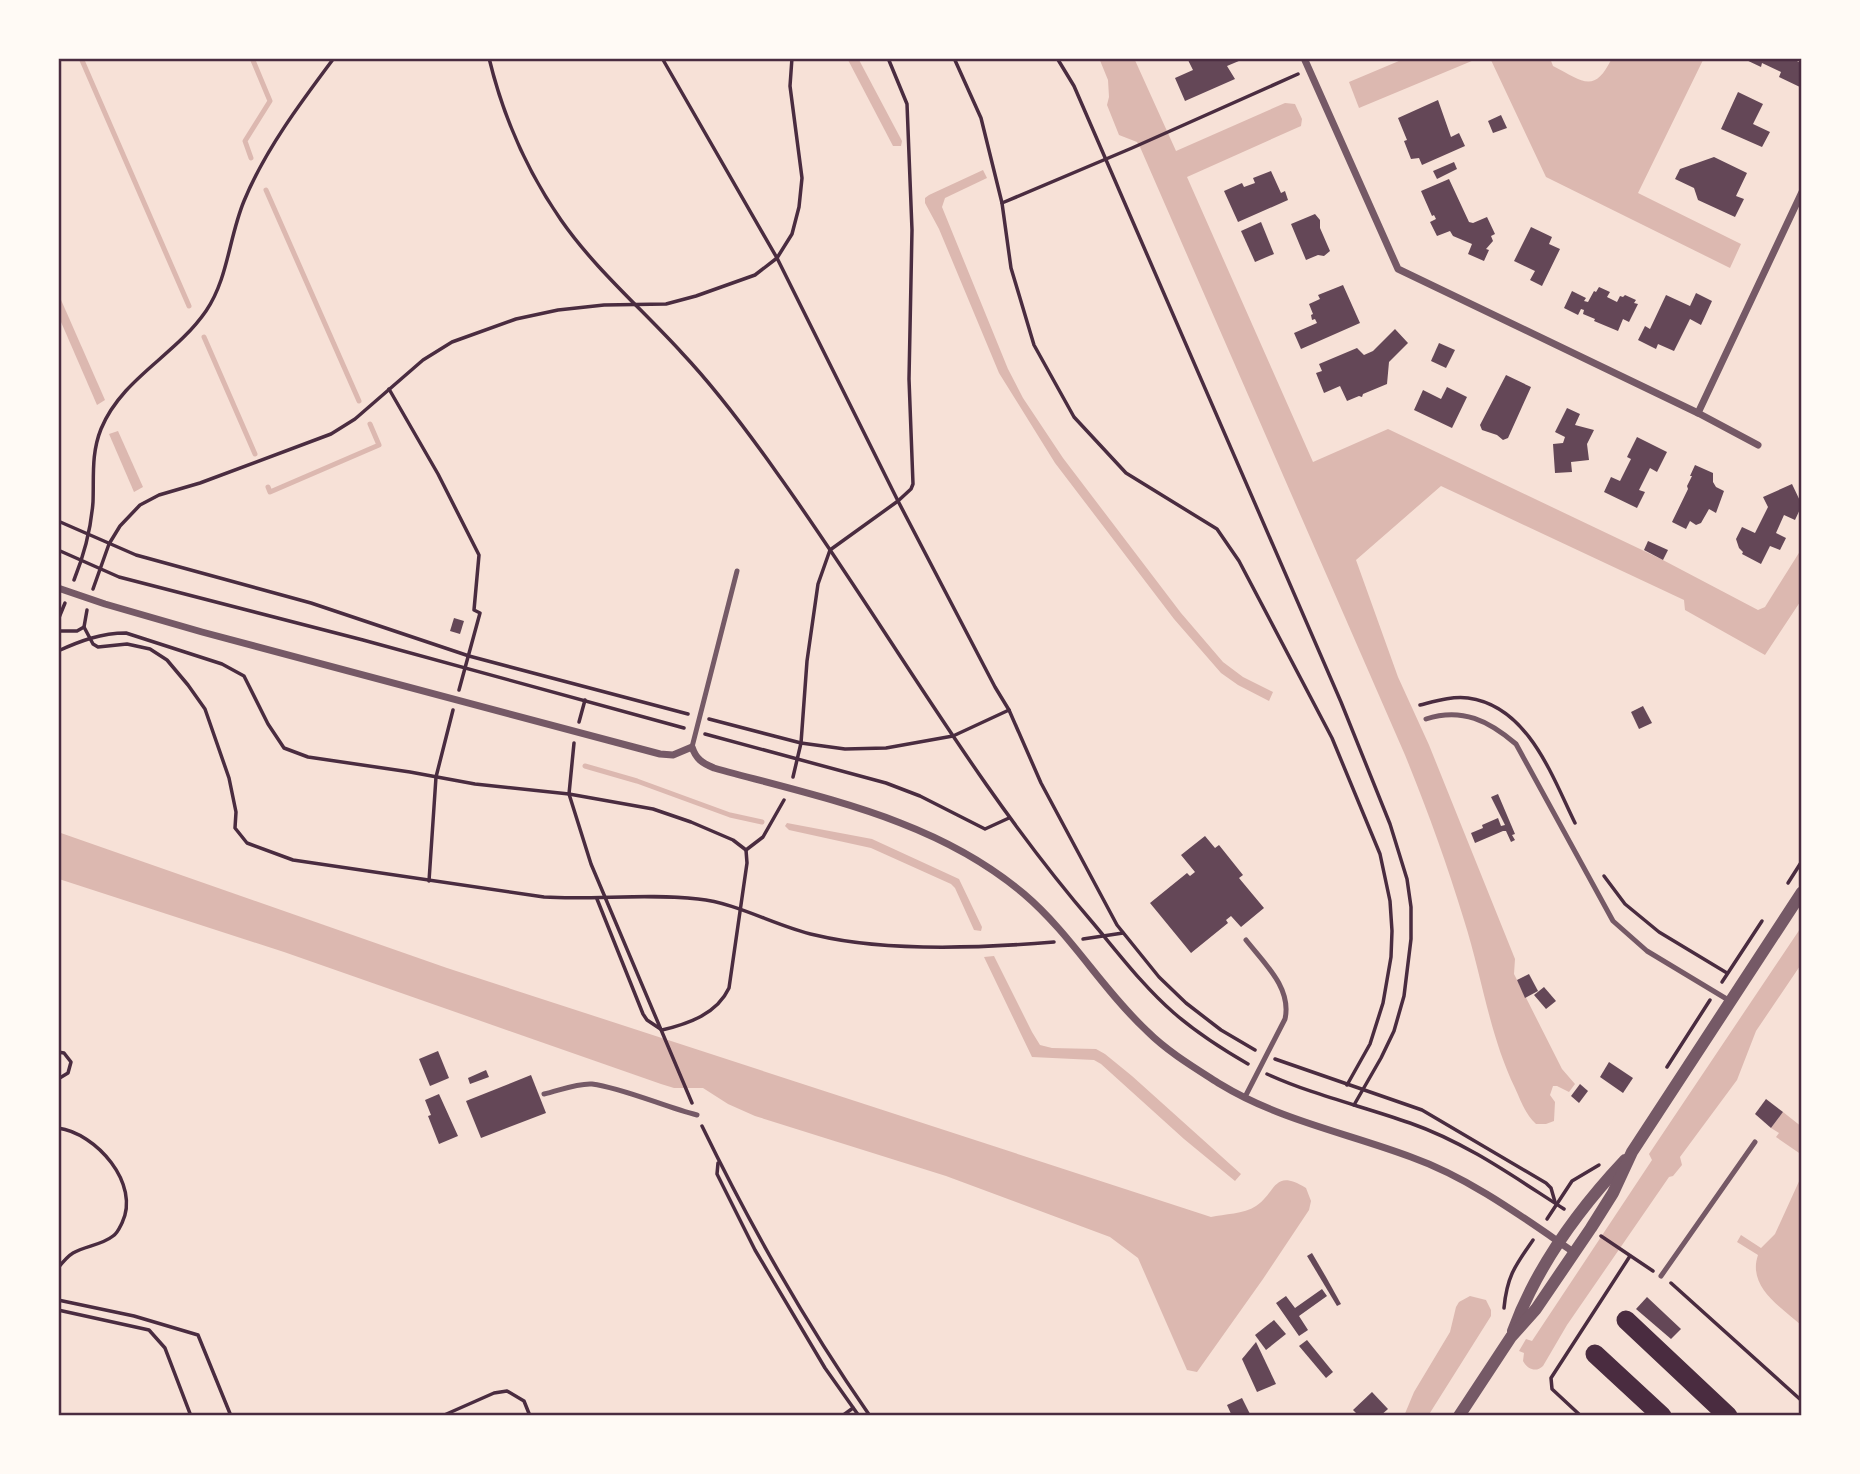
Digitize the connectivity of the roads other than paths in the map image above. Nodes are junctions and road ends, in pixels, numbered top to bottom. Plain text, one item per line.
1 (1304, 58) edge
2 (1802, 192) edge
3 (1698, 413) junction
4 (1758, 445) dead end
5 (737, 571) dead end
6 (58, 588) edge
7 (1426, 719) dead end
8 (692, 747) junction
9 (1802, 892) edge
10 (1246, 940) dead end
11 (1730, 1001) junction
12 (544, 1094) dead end
13 (1245, 1097) junction
14 (697, 1115) road end
15 (1755, 1142) dead end
16 (1632, 1152) junction
17 (1560, 1242) junction
18 (1575, 1253) junction
19 (1661, 1276) road end
20 (1626, 1320) dead end
21 (1511, 1337) junction
22 (1595, 1354) dead end
23 (1460, 1416) edge
24 (1662, 1416) edge
25 (1728, 1416) edge

1 - 3 street
2 - 3 street
3 - 4 street
5 - 8 lane
6 - 8 street
7 - 11 lane
8 - 13 street
9 - 11 street
10 - 13 lane
11 - 16 street
12 - 14 lane
13 - 17 street
15 - 19 lane
16 - 17 street
16 - 18 street
17 - 18 street
17 - 21 street
18 - 21 street
20 - 25 highway
21 - 23 street
22 - 24 highway

